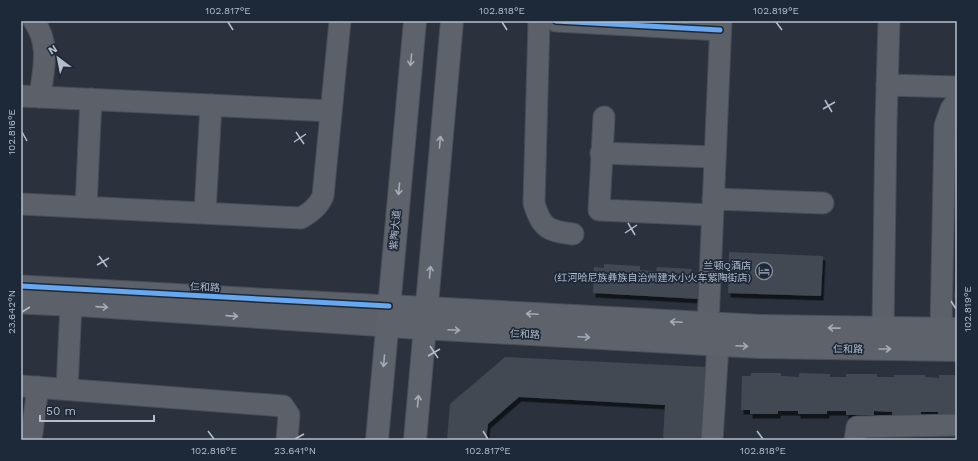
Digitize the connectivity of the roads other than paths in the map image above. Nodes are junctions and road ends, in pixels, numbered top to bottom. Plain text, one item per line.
1 (34, 21) edge
2 (340, 21) edge
3 (415, 21) edge
4 (452, 21) edge
5 (539, 21) edge
6 (556, 21) edge
7 (889, 21) edge
8 (720, 26) edge
9 (887, 85) junction
10 (957, 87) edge
11 (31, 96) edge
12 (91, 99) junction
13 (957, 101) edge
14 (210, 105) junction
15 (332, 111) junction
16 (604, 117) dead end
17 (601, 153) junction
18 (715, 157) junction
19 (823, 203) dead end
20 (21, 204) edge
21 (86, 207) junction
22 (713, 207) junction
23 (205, 212) junction
24 (573, 234) dead end
25 (21, 286) edge
26 (21, 303) edge
27 (70, 305) junction
28 (388, 316) junction
29 (426, 319) junction
30 (708, 324) junction
31 (883, 329) junction
32 (949, 329) edge
33 (718, 345) junction
34 (957, 350) edge
35 (30, 387) edge
36 (67, 389) junction
37 (957, 425) edge
38 (31, 440) edge
39 (288, 440) edge
40 (377, 440) edge
41 (415, 440) edge
42 (712, 440) edge
43 (855, 440) edge

1 - 11 street
2 - 15 street
3 -> 28 main road, 紫陶大道
29 -> 4 main road
5 - 24 street
6 - 8 street
7 - 9 street
8 - 18 street
9 - 10 street
9 - 31 street
11 - 12 street
12 - 14 street
12 - 21 street
13 - 32 street
14 - 15 street
14 - 23 street
15 - 23 street
16 - 17 street
17 - 18 street
17 - 22 street
18 - 22 street
19 - 22 street
20 - 21 street
21 - 23 street
22 - 30 street
25 - 28 street, 仁和路
26 - 27 street, 仁和路
27 -> 28 street, 仁和路
27 - 36 street
28 - 29 main road, 仁和路
28 -> 40 main road, 紫陶大道
30 -> 29 main road, 仁和路
29 -> 33 main road, 仁和路
41 -> 29 main road
31 -> 30 main road, 仁和路
31 - 32 main road, 仁和路
33 -> 34 main road, 仁和路
33 - 42 street
35 - 36 street
35 - 38 street
36 - 39 street
37 - 43 street

